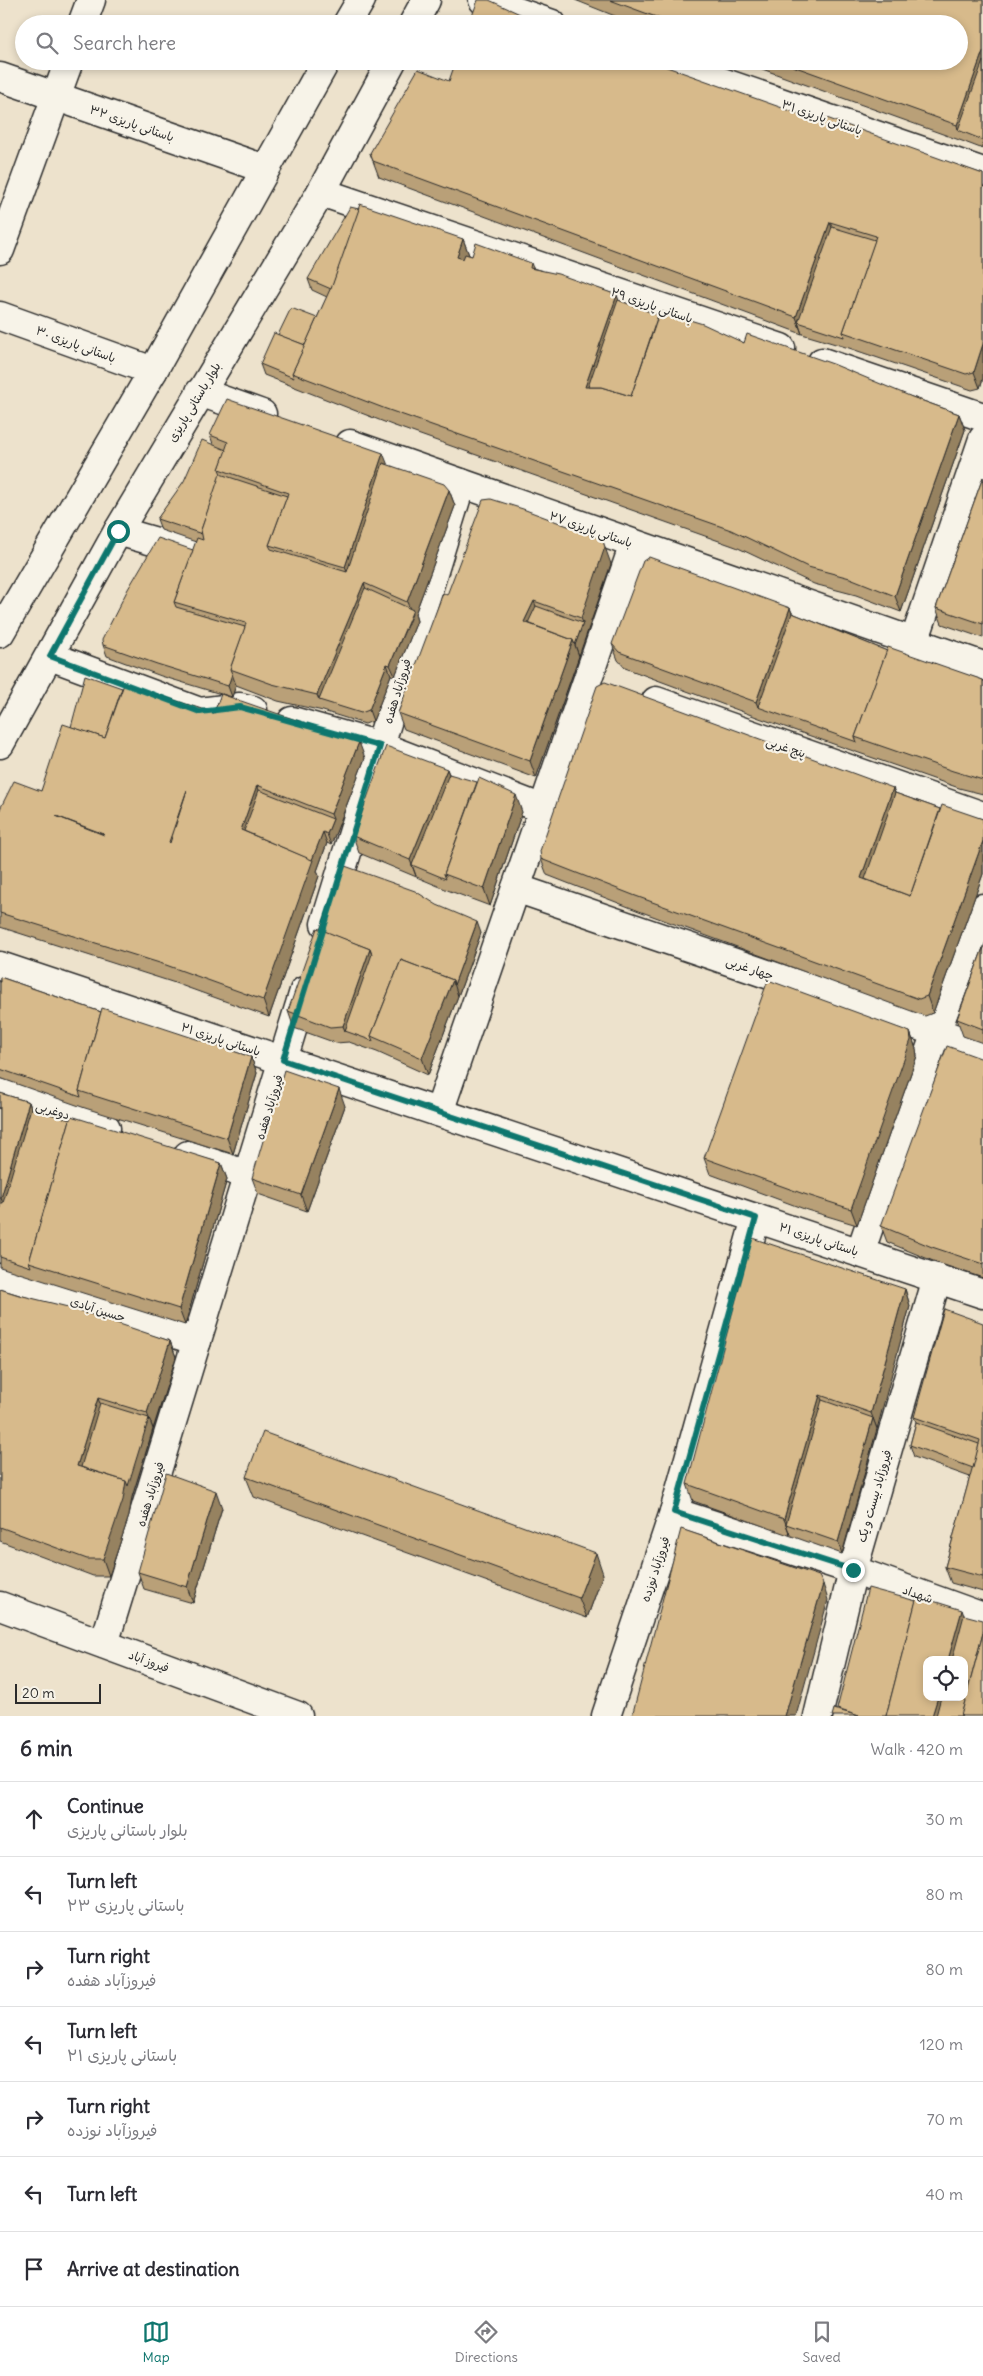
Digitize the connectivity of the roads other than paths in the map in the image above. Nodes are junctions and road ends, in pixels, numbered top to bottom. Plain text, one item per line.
1 (91, 0) edge
2 (361, 0) edge
3 (426, 0) edge
4 (483, 0) edge
5 (85, 15) edge
6 (352, 15) edge
7 (418, 15) edge
8 (526, 15) edge
9 (66, 70) edge
10 (321, 70) edge
11 (387, 70) edge
12 (687, 70) edge
13 (0, 77) edge
14 (56, 96) junction
15 (265, 169) junction
16 (983, 172) edge
17 (321, 192) junction
18 (0, 250) edge
19 (0, 316) edge
20 (153, 372) junction
21 (200, 392) junction
22 (983, 417) edge
23 (284, 421) edge
24 (330, 437) edge
25 (983, 439) edge
26 (461, 483) junction
27 (118, 531) junction
28 (634, 544) junction
29 (211, 557) edge
30 (0, 632) edge
31 (914, 642) junction
32 (50, 656) junction
33 (983, 666) edge
34 (635, 694) edge
35 (0, 744) edge
36 (380, 746) junction
37 (543, 809) junction
38 (983, 816) edge
39 (516, 888) junction
40 (983, 908) edge
41 (0, 966) edge
42 (936, 1032) junction
43 (983, 1048) edge
44 (283, 1060) junction
45 (0, 1093) edge
46 (439, 1112) junction
47 (128, 1135) edge
48 (165, 1148) edge
49 (248, 1175) junction
50 (756, 1218) junction
51 (860, 1253) junction
52 (0, 1278) edge
53 (937, 1278) junction
54 (983, 1294) edge
55 (197, 1340) junction
56 (674, 1512) junction
57 (853, 1570) junction
58 (0, 1606) edge
59 (983, 1617) edge
60 (104, 1644) junction
61 (293, 1715) edge
62 (606, 1716) edge
63 (818, 1716) edge

1 - 5 street
2 - 6 street
3 - 7 street
4 - 8 street
9 - 14 street
10 - 15 street
11 - 17 street, بلوار باستانی پاریزی
12 - 16 street, باستانی پاریزی ۳۱
13 - 14 street, باستانی پاریزی ۳۲
14 - 15 street, باستانی پاریزی ۳۲
14 - 18 street
15 - 20 street
17 - 21 street, بلوار باستانی پاریزی
17 - 22 street, باستانی پاریزی ۲۹
19 - 20 street, باستانی پاریزی ۳۰
20 - 30 street
21 - 23 street
21 - 27 street, بلوار باستانی پاریزی
24 - 26 street, باستانی پاریزی ۲۷
25 - 31 street
26 - 28 street, باستانی پاریزی ۲۷
26 - 36 street, فیروزآباد هفده
27 - 29 street
27 - 32 street, بلوار باستانی پاریزی
28 - 31 street, باستانی پاریزی ۲۷
28 - 37 street
31 - 33 street, باستانی پاریزی ۲۷
32 - 35 street, بلوار باستانی پاریزی
32 - 36 street
34 - 38 street, پنج غربی
36 - 37 street
36 - 44 street, فیروزآباد هفده
37 - 39 street
39 - 42 street, چهار غربی
39 - 46 street
40 - 42 street
41 - 44 street, باستانی پاریزی ۲۱
42 - 43 street, چهار غربی
42 - 51 street
44 - 46 street, باستانی پاریزی ۲۱
44 - 49 street, فیروزآباد هفده
45 - 47 street, دوغربی
46 - 50 street, باستانی پاریزی ۲۱
48 - 49 street
49 - 55 street, فیروزآباد هفده
50 - 51 street, باستانی پاریزی ۲۱
50 - 56 street, فیروزآباد نوزده
51 - 53 street, باستانی پاریزی ۲۱
52 - 55 street, حسین آبادی
53 - 54 street, باستانی پاریزی ۲۱
53 - 57 street, فیروزآباد بیست و یک
55 - 60 street, فیروزآباد هفده
56 - 57 street, شهداد
56 - 62 street, فیروزآباد نوزده
57 - 59 street, شهداد
57 - 63 street, فیروزآباد بیست و یک
58 - 60 street, فیروز آباد
60 - 61 street, فیروز آباد

